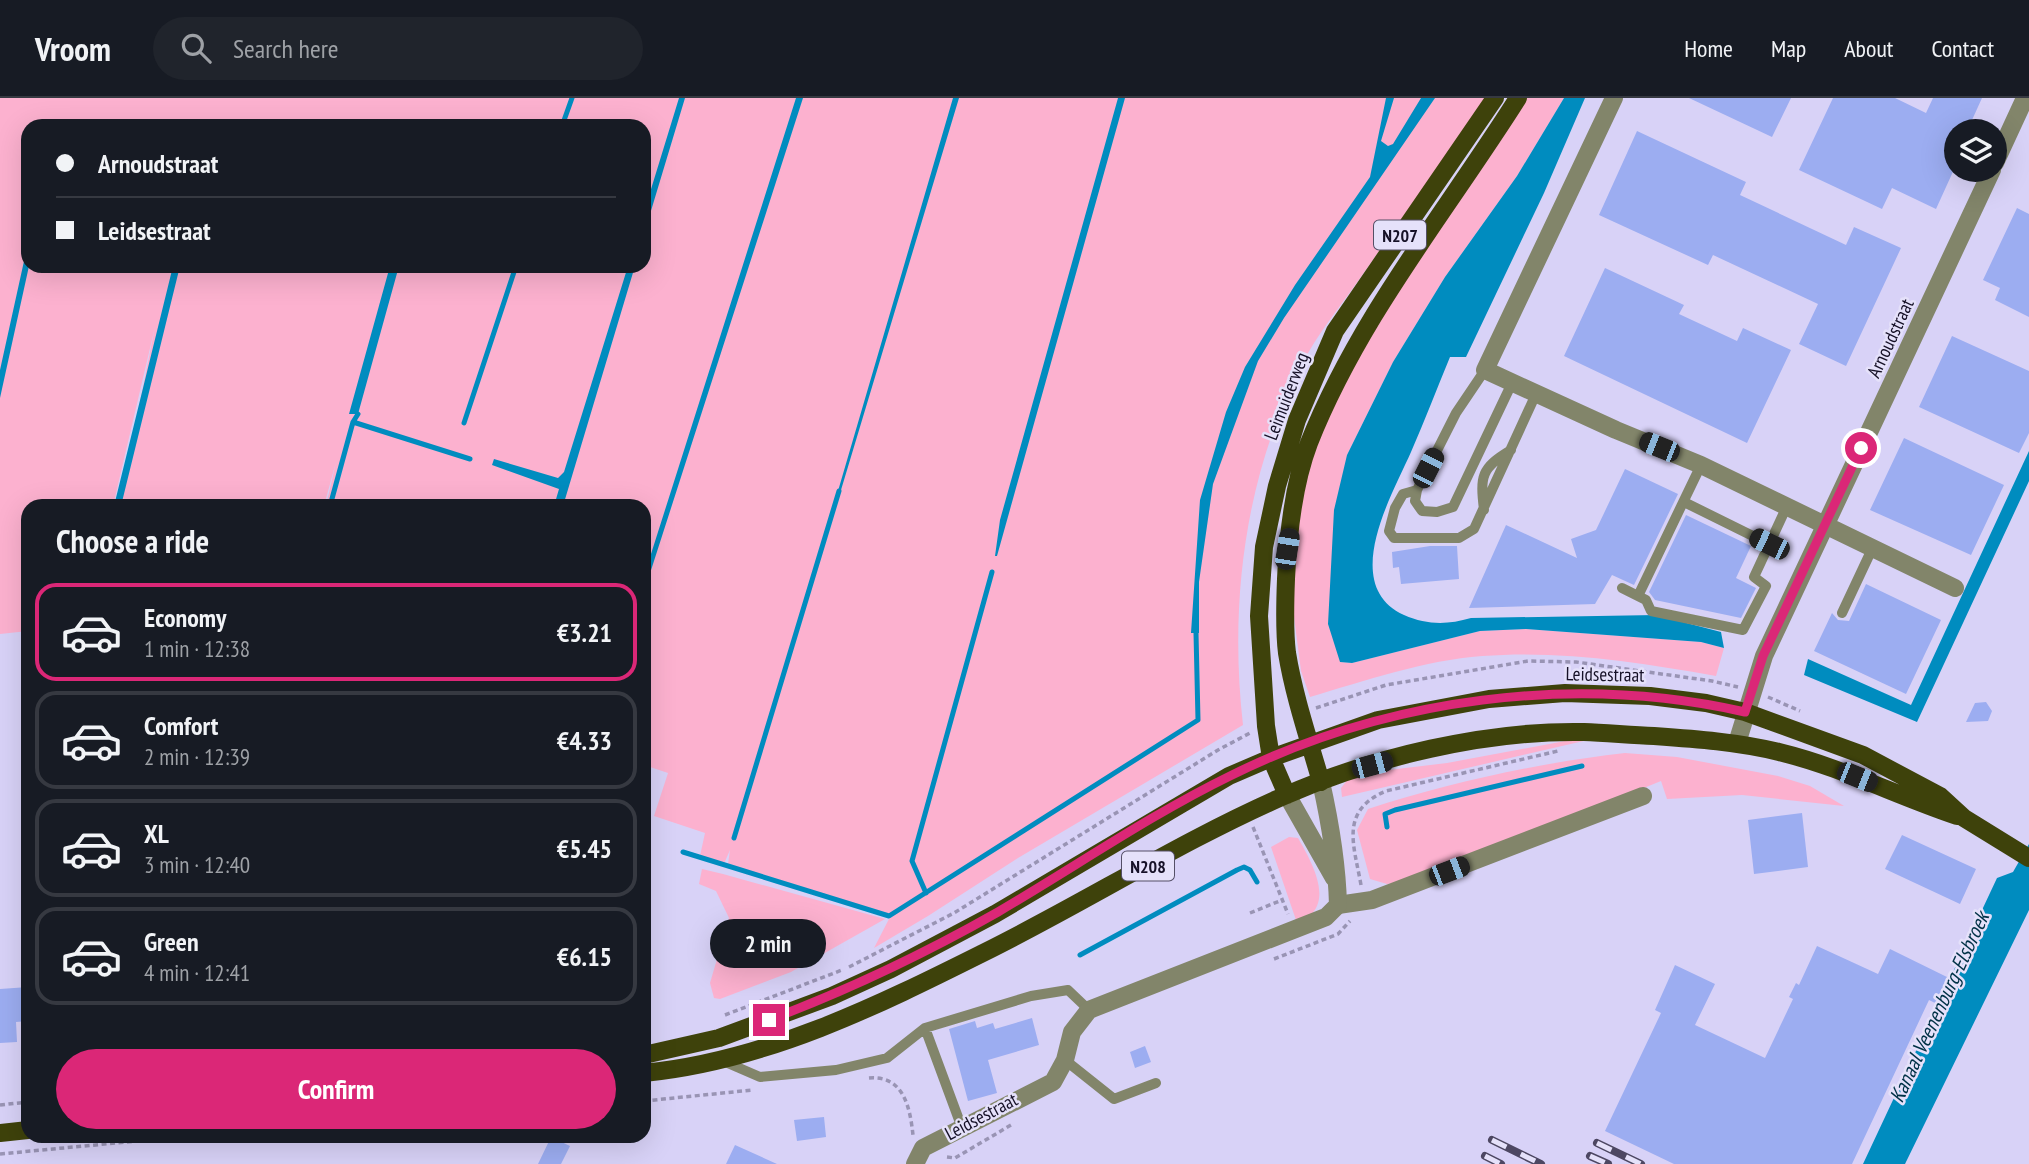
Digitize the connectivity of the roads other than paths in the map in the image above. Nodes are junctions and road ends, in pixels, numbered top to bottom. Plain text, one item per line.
1 (1495, 98) edge
2 (1518, 98) edge
3 (1614, 98) edge
4 (2025, 98) edge
5 (2007, 137) edge
6 (1986, 182) edge
7 (1485, 370) junction
8 (1512, 383) junction
9 (1536, 394) junction
10 (1701, 465) junction
11 (1417, 490) junction
12 (1684, 502) junction
13 (1787, 506) junction
14 (1826, 524) junction
15 (1769, 544) junction
16 (1873, 547) junction
17 (1622, 588) dead end
18 (1955, 588) dead end
19 (1638, 596) junction
20 (1842, 613) dead end
21 (1745, 712) junction
22 (1309, 742) junction
23 (1737, 743) junction
24 (1271, 758) junction
25 (1321, 782) junction
26 (1287, 795) junction
27 (1643, 796) dead end
28 (1964, 818) junction
29 (2026, 856) edge
30 (1338, 884) junction
31 (1338, 905) junction
32 (1089, 1010) junction
33 (925, 1028) junction
34 (651, 1053) edge
35 (1065, 1060) junction
36 (723, 1061) junction
37 (651, 1072) edge
38 (1156, 1083) dead end
39 (962, 1128) junction
40 (21, 1130) edge
41 (0, 1133) edge
42 (919, 1156) edge

1 - 24 main road, Leimuiderweg / N207
2 - 22 main road, Leimuiderweg / N207
3 - 7 street
4 - 5 street
6 - 14 street, Arnoudstraat
7 - 8 street
7 - 11 lane
8 - 9 street
8 - 11 lane
9 - 10 street
9 - 11 lane
10 - 12 lane
10 - 13 street
12 - 15 lane
12 - 19 lane
13 - 14 street
13 - 15 lane
14 - 16 street
14 - 21 street, Arnoudstraat
15 - 19 lane
16 - 18 street
16 - 20 lane
17 - 19 lane
21 - 22 main road, Leidsestraat / N208
21 - 23 street, Arnoudstraat
21 - 28 main road, Leidsestraat / N208
22 - 24 main road, Leidsestraat / N208
22 - 25 main road, N207
23 - 25 main road, Leidsestraat / N208
23 - 28 main road, Leidsestraat / N208
24 - 26 main road, N207
24 - 34 main road, Leidsestraat / N208
25 - 26 main road, Leidsestraat / N208
25 - 30 street
26 - 30 street
26 - 36 main road, Leidsestraat / N208
27 - 31 street
28 - 29 main road, Leidsestraat / N208
30 - 31 street
31 - 32 street
32 - 33 lane
32 - 35 street
33 - 36 lane
33 - 39 lane, Leidsestraat
35 - 38 lane
35 - 39 street
36 - 37 main road, Leidsestraat / N208
39 - 42 street
40 - 41 main road

